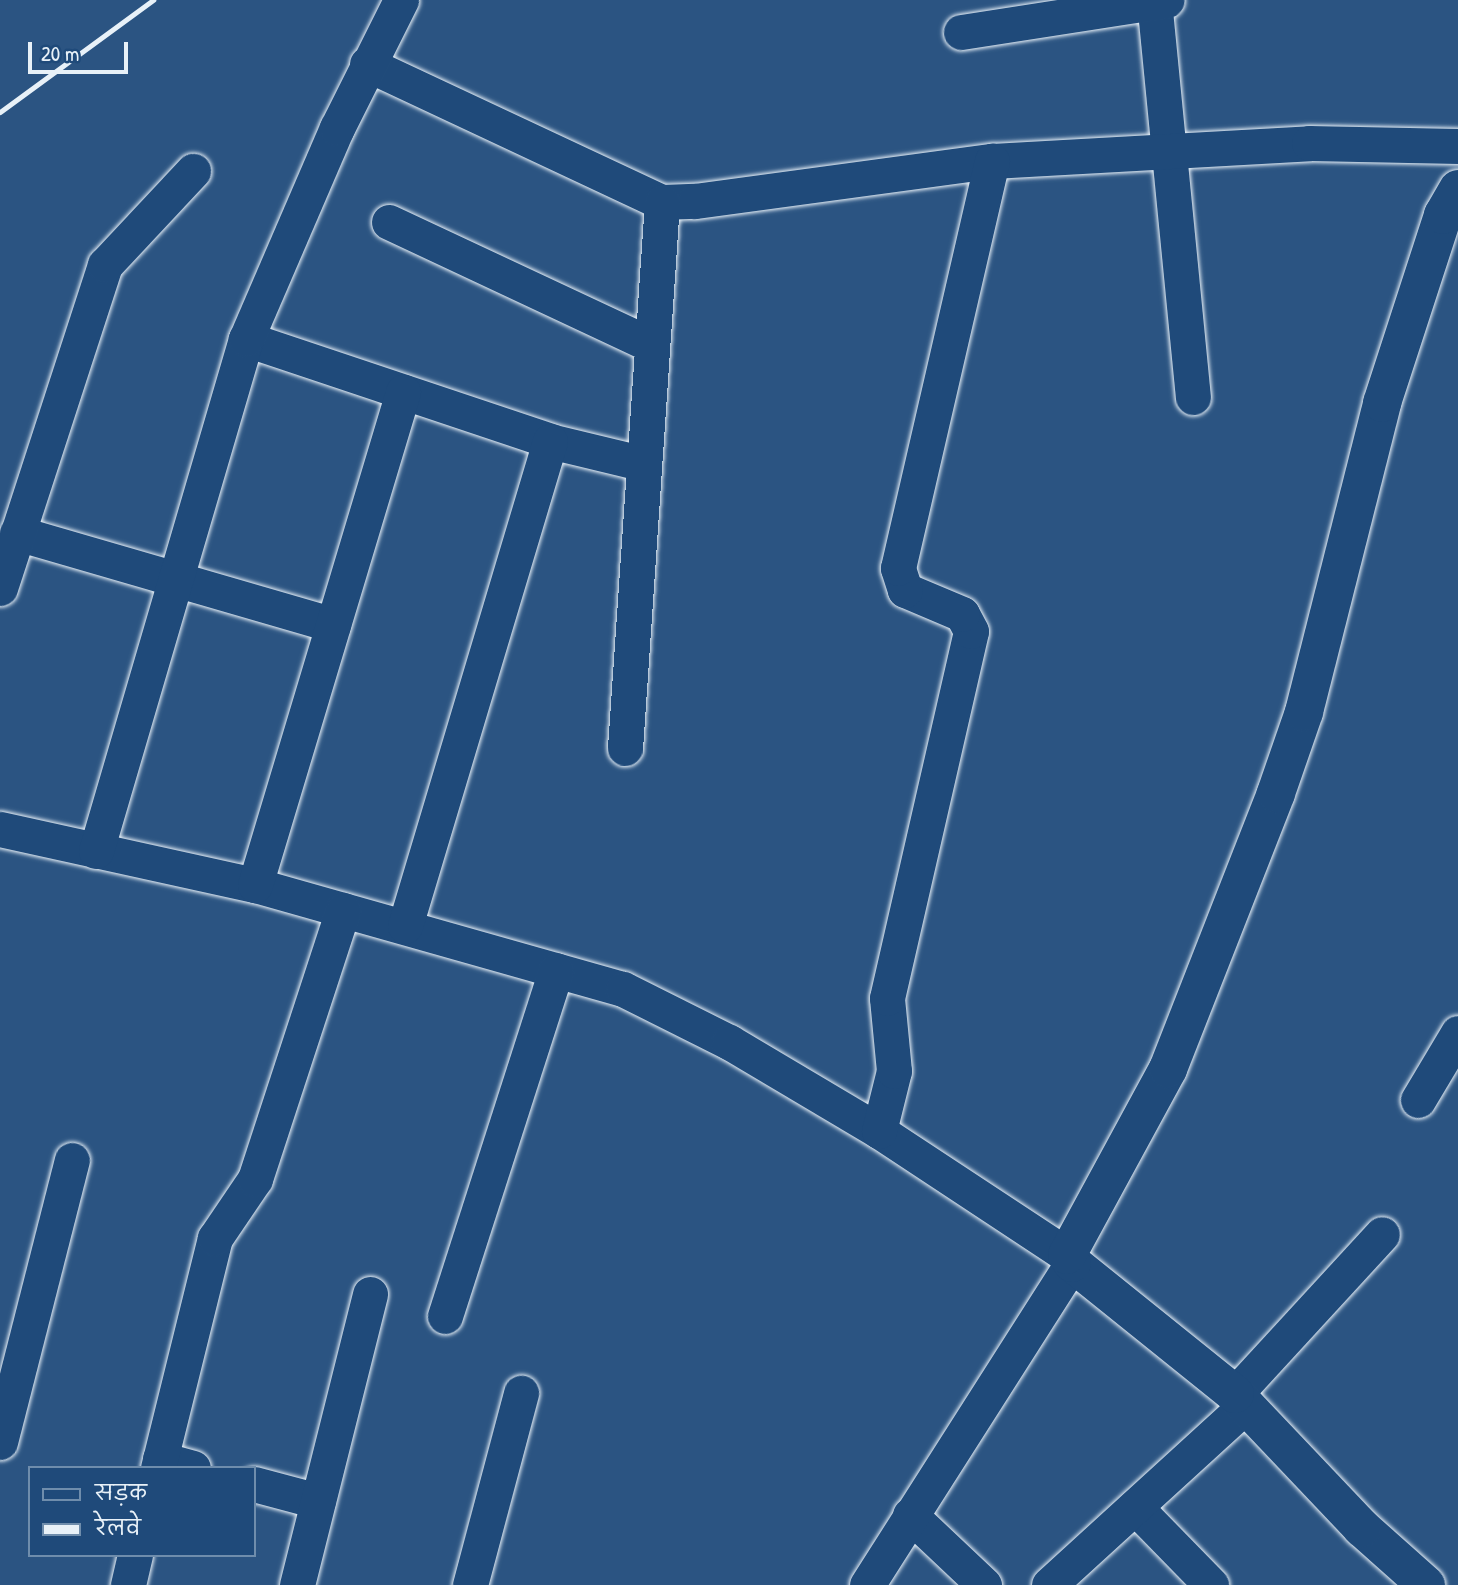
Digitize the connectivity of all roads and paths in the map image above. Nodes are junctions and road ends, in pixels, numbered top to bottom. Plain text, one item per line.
1 (401, 0) edge
2 (1158, 1) edge
3 (961, 32) dead end
4 (367, 64) junction
5 (1458, 146) edge
6 (1170, 153) junction
7 (992, 161) junction
8 (193, 171) dead end
9 (1458, 189) edge
10 (662, 202) junction
11 (389, 222) dead end
12 (246, 339) junction
13 (651, 345) junction
14 (403, 392) junction
15 (1193, 397) dead end
16 (550, 441) junction
17 (641, 463) junction
18 (7, 558) edge
19 (176, 577) junction
20 (333, 625) junction
21 (625, 748) dead end
22 (0, 829) edge
23 (96, 851) junction
24 (255, 885) junction
25 (343, 910) junction
26 (405, 926) junction
27 (556, 970) junction
28 (1458, 1032) edge
29 (1418, 1100) dead end
30 (879, 1131) junction
31 (72, 1160) dead end
32 (1382, 1234) dead end
33 (1070, 1259) junction
34 (370, 1294) dead end
35 (445, 1316) dead end
36 (521, 1393) dead end
37 (1241, 1400) junction
38 (0, 1442) edge
39 (159, 1463) edge
40 (179, 1466) edge
41 (256, 1485) edge
42 (318, 1501) junction
43 (1135, 1507) junction
44 (910, 1515) junction
45 (135, 1557) edge
46 (128, 1585) edge
47 (297, 1585) edge
48 (470, 1585) edge
49 (867, 1585) edge
50 (984, 1585) edge
51 (1049, 1585) edge
52 (1211, 1585) edge
53 (1426, 1585) edge

1 - 4 street
2 - 3 street
2 - 6 street
4 - 10 street
4 - 12 street
5 - 6 street
6 - 7 street
6 - 15 street
7 - 10 street
7 - 30 street
8 - 18 street
9 - 33 street
10 - 13 street
11 - 13 street
12 - 14 street
12 - 19 street
13 - 17 street
14 - 16 street
14 - 20 street
16 - 17 street
16 - 26 street
17 - 21 street
18 - 19 street
19 - 20 street
19 - 23 street
20 - 24 street
22 - 23 street
23 - 24 street
24 - 25 street
25 - 26 street
25 - 39 street
26 - 27 street
27 - 30 street
27 - 35 street
28 - 29 street
30 - 33 street
31 - 38 street
32 - 37 street
33 - 37 street
33 - 44 street
34 - 42 street
36 - 48 street
37 - 43 street
37 - 53 street
39 - 40 street
41 - 42 street
42 - 47 street
43 - 51 street
43 - 52 street
44 - 49 street
44 - 50 street
45 - 46 street

